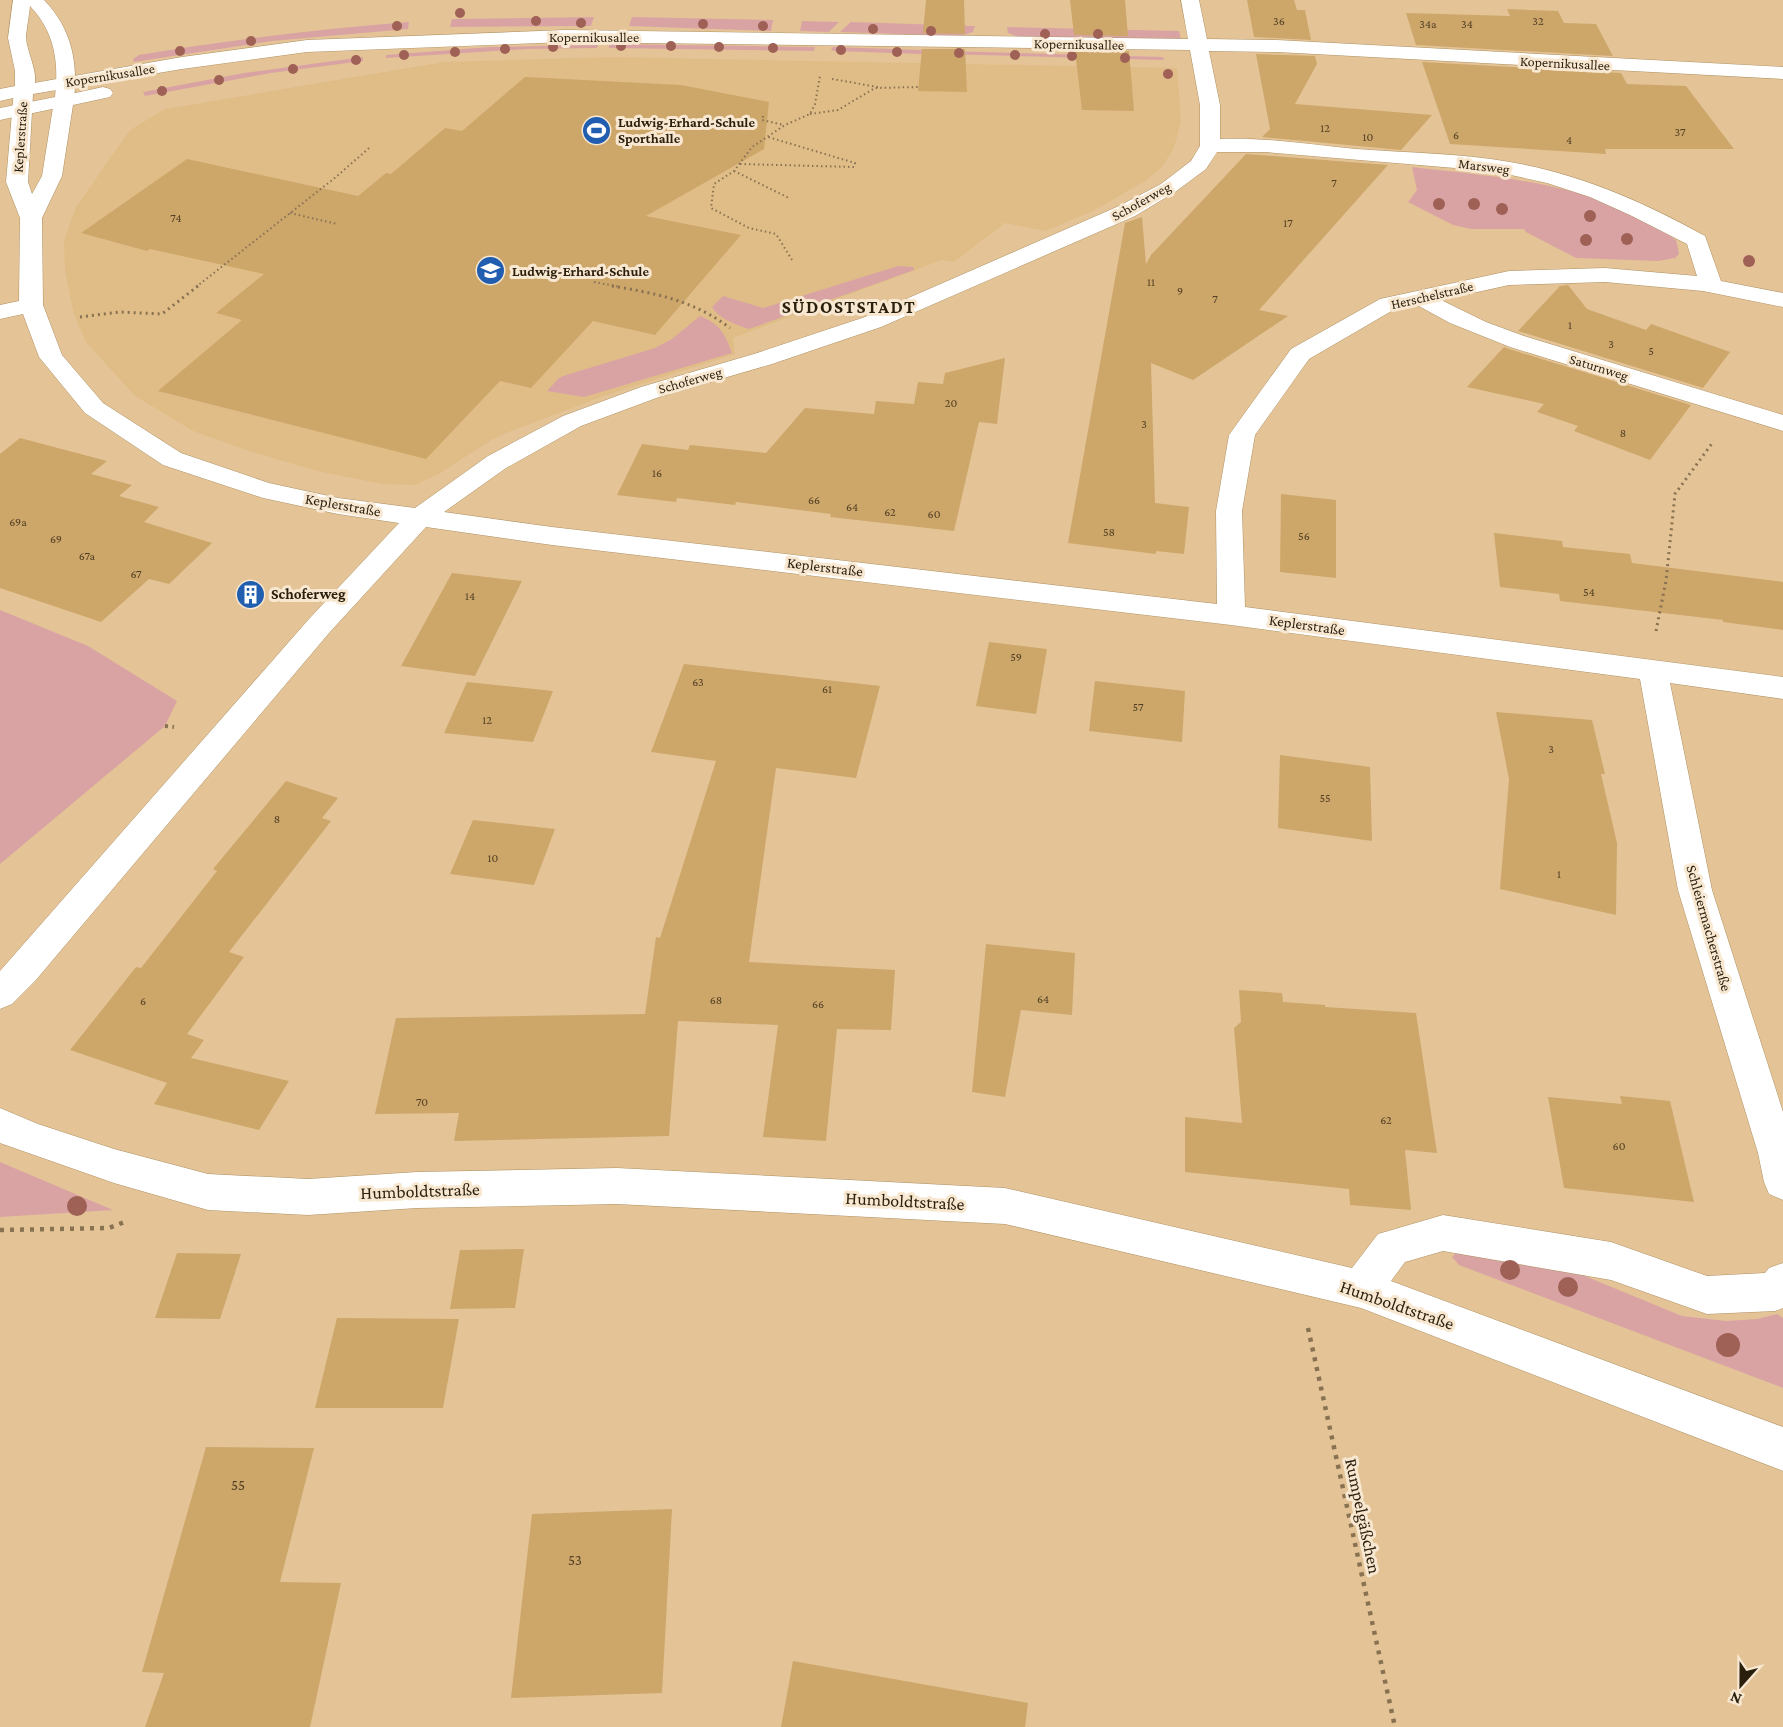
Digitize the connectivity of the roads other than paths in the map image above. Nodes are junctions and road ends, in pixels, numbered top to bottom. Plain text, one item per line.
1 (22, 0) edge
2 (34, 0) edge
3 (1190, 0) edge
4 (17, 38) junction
5 (1197, 46) junction
6 (0, 54) edge
7 (1783, 73) edge
8 (66, 91) junction
9 (0, 95) edge
10 (23, 100) junction
11 (0, 114) edge
12 (1210, 146) junction
13 (31, 218) junction
14 (1711, 286) junction
15 (1420, 297) junction
16 (1783, 300) edge
17 (31, 304) junction
18 (0, 312) edge
19 (1783, 423) edge
20 (418, 518) junction
21 (1231, 615) junction
22 (1648, 670) junction
23 (1783, 688) edge
24 (0, 994) edge
25 (0, 1125) edge
26 (1783, 1182) edge
27 (1783, 1282) edge
28 (1361, 1289) junction
29 (1783, 1449) edge

1 - 4 street
2 - 8 street, Keplerstraße
3 - 5 street
4 - 6 street
4 - 10 street, Keplerstraße
5 - 7 street, Kopernikusallee
5 - 8 street, Kopernikusallee
5 - 12 street
8 - 10 street, Kopernikusallee
8 - 13 street, Keplerstraße
9 - 10 street
10 - 11 street
10 - 13 street, Keplerstraße
12 - 14 street, Marsweg
12 - 20 street, Schoferweg
13 - 17 street, Keplerstraße
14 - 15 street, Herschelstraße
14 - 16 street, Herschelstraße
15 - 19 street, Saturnweg
15 - 21 street, Herschelstraße
17 - 18 street
17 - 20 street, Keplerstraße
20 - 21 street, Keplerstraße
20 - 24 street, Schoferweg
21 - 22 street, Keplerstraße
22 - 23 street, Keplerstraße
22 - 26 street, Schleiermacherstraße
25 - 28 street, Humboldtstraße
27 - 28 street
28 - 29 street, Humboldtstraße

